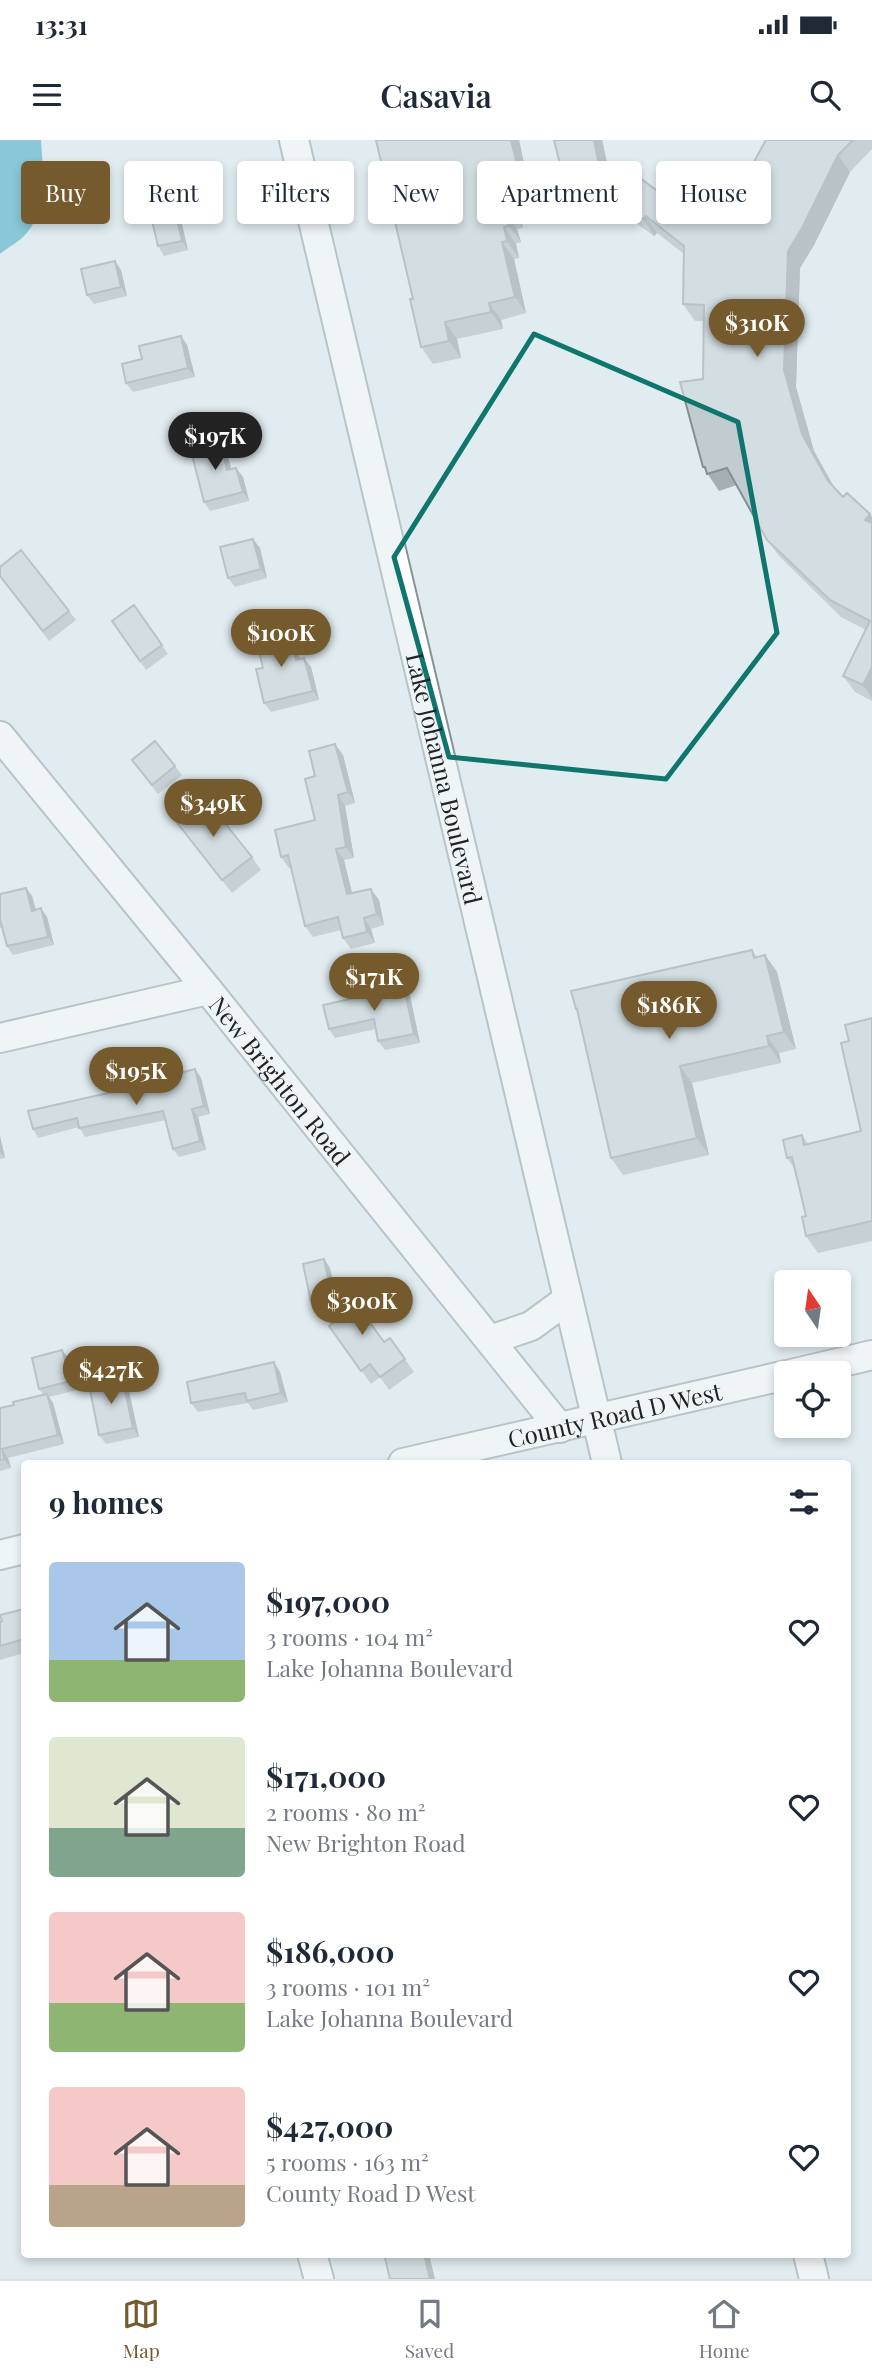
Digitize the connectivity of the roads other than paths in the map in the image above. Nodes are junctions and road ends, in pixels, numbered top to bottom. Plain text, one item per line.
1 (294, 140) edge
2 (0, 736) edge
3 (208, 990) junction
4 (0, 1038) edge
5 (568, 1299) junction
6 (490, 1340) junction
7 (872, 1355) edge
8 (845, 1361) edge
9 (774, 1377) edge
10 (596, 1419) junction
11 (560, 1428) junction
12 (416, 1460) edge
13 (606, 1460) edge
14 (21, 1550) edge
15 (0, 1555) edge
16 (313, 2258) edge
17 (809, 2258) edge
18 (318, 2279) edge
19 (814, 2279) edge

1 - 5 street, Lake Johanna Boulevard
2 - 3 street, New Brighton Road
3 - 4 street
3 - 6 street, New Brighton Road
5 - 6 street
5 - 10 street, Lake Johanna Boulevard
6 - 11 street, New Brighton Road
7 - 8 street, County Road D West
9 - 10 street, County Road D West
10 - 11 street, County Road D West
10 - 13 street, Lake Johanna Boulevard
11 - 12 street, County Road D West
14 - 15 street
16 - 18 street
17 - 19 street

